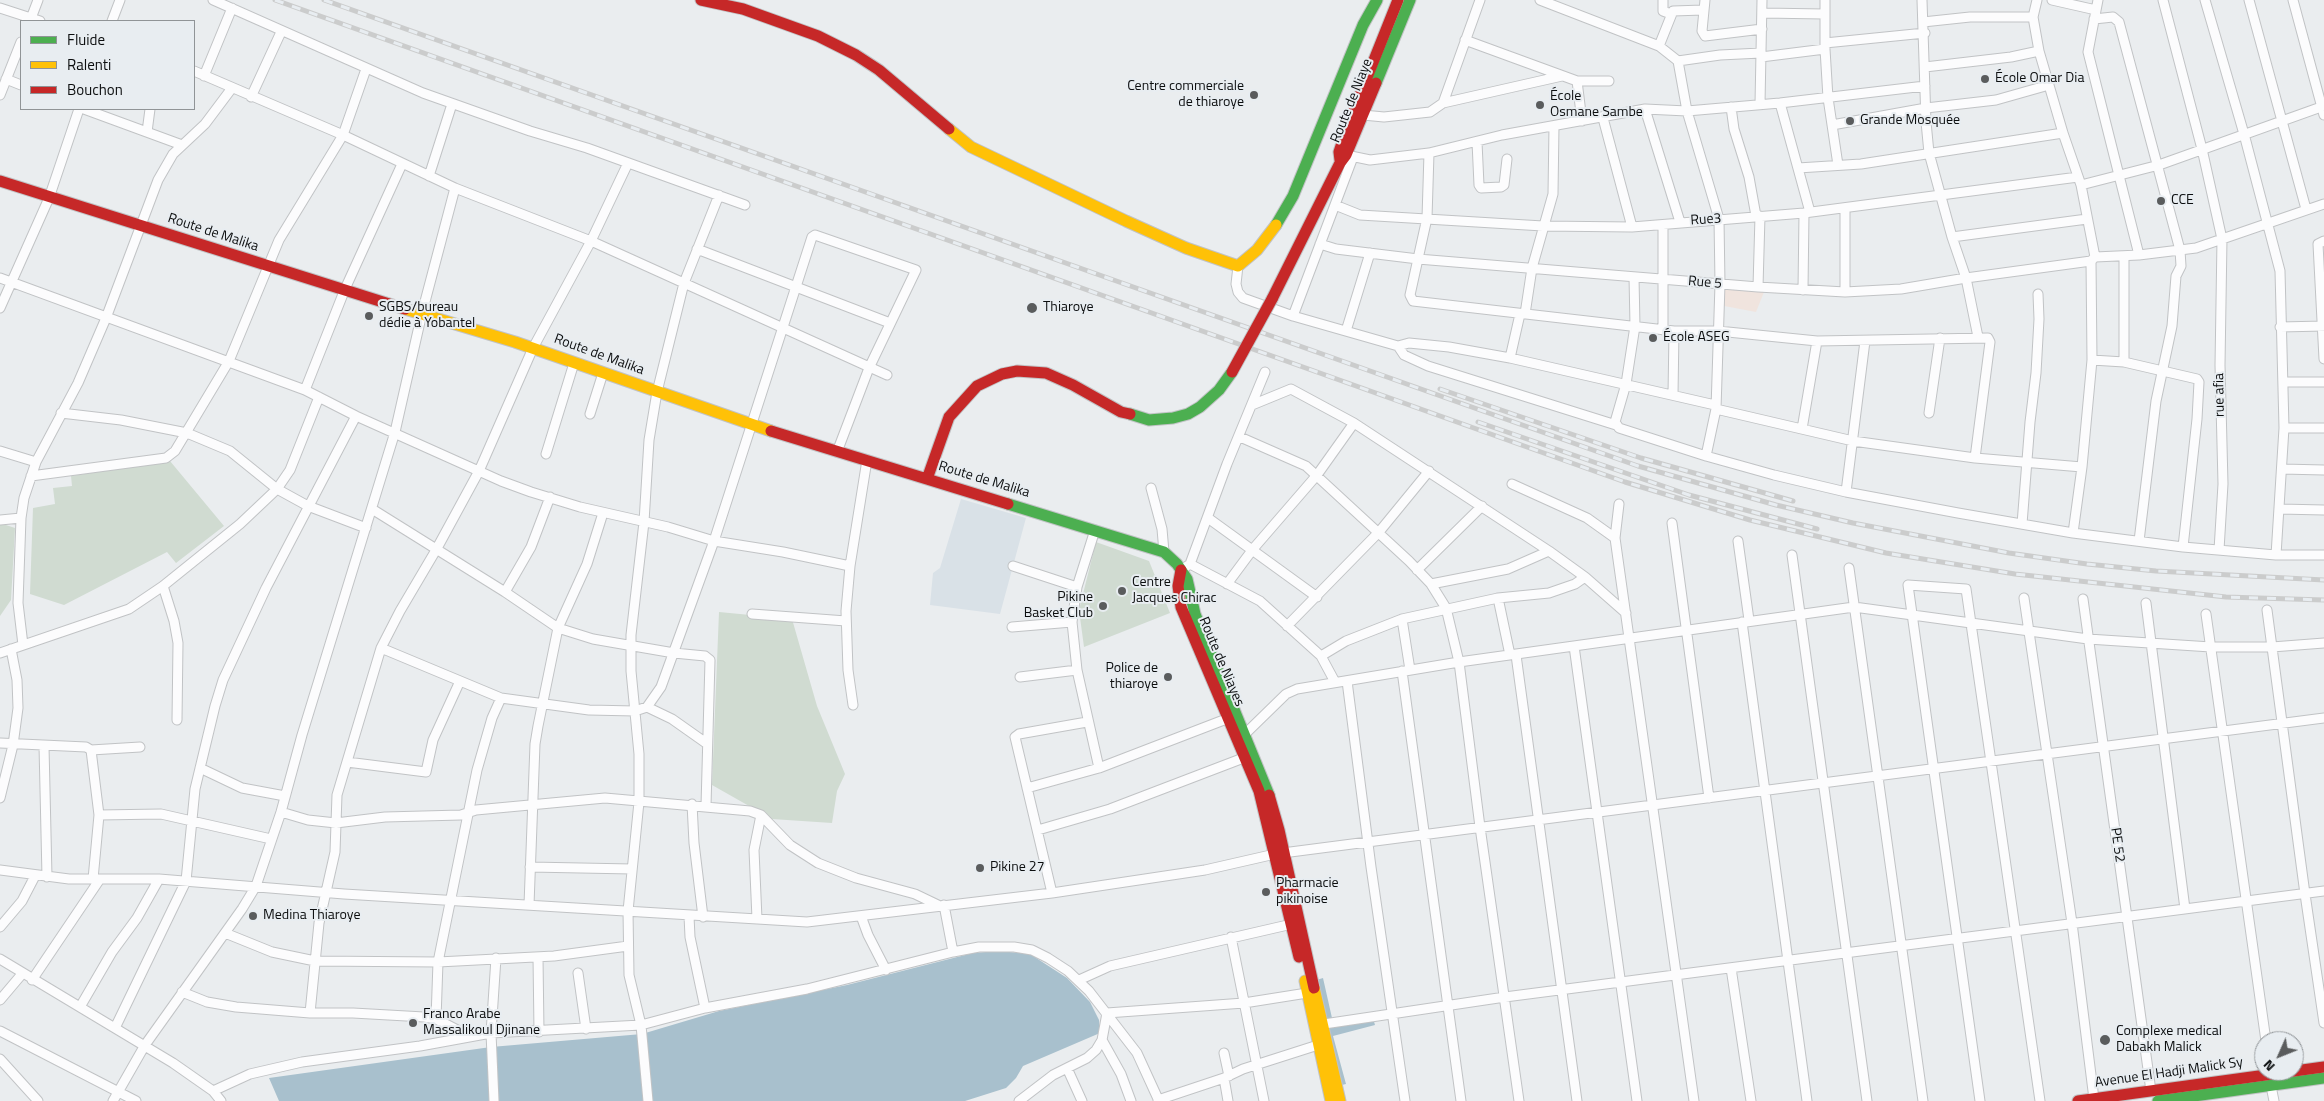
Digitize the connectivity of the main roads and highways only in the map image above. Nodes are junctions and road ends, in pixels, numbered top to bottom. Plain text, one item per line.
1 (701, 0) edge
2 (1377, 0) edge
3 (1398, 0) edge
4 (1410, 0) edge
5 (1346, 158) junction
6 (0, 181) edge
7 (927, 478) junction
8 (1186, 567) joint
9 (1213, 670) junction
10 (1280, 854) junction
11 (2324, 1067) edge
12 (2304, 1071) edge
13 (2304, 1078) edge
14 (2324, 1078) edge
15 (2254, 1079) edge
16 (2254, 1081) edge
17 (1330, 1101) edge
18 (1340, 1101) edge
19 (2078, 1101) edge
20 (2158, 1101) edge

1 - 2 main road
3 - 5 main road, Route de Niaye
4 - 5 main road, Route de Niaye
5 - 7 main road, bridge
6 - 7 main road, Route de Malika
7 - 8 main road, Route de Malika
8 - 9 main road, Route de Niayes
9 - 10 main road, Route de Niayes
9 - 10 main road, Route de Niayes
10 - 17 main road, Route de Niayes
10 - 18 main road, Route de Niayes
11 - 12 main road, Avenue El Hadji Malick Sy
13 - 14 main road, Avenue El Hadji Malick Sy
15 - 19 main road, Avenue El Hadji Malick Sy
16 - 20 main road, Avenue El Hadji Malick Sy

